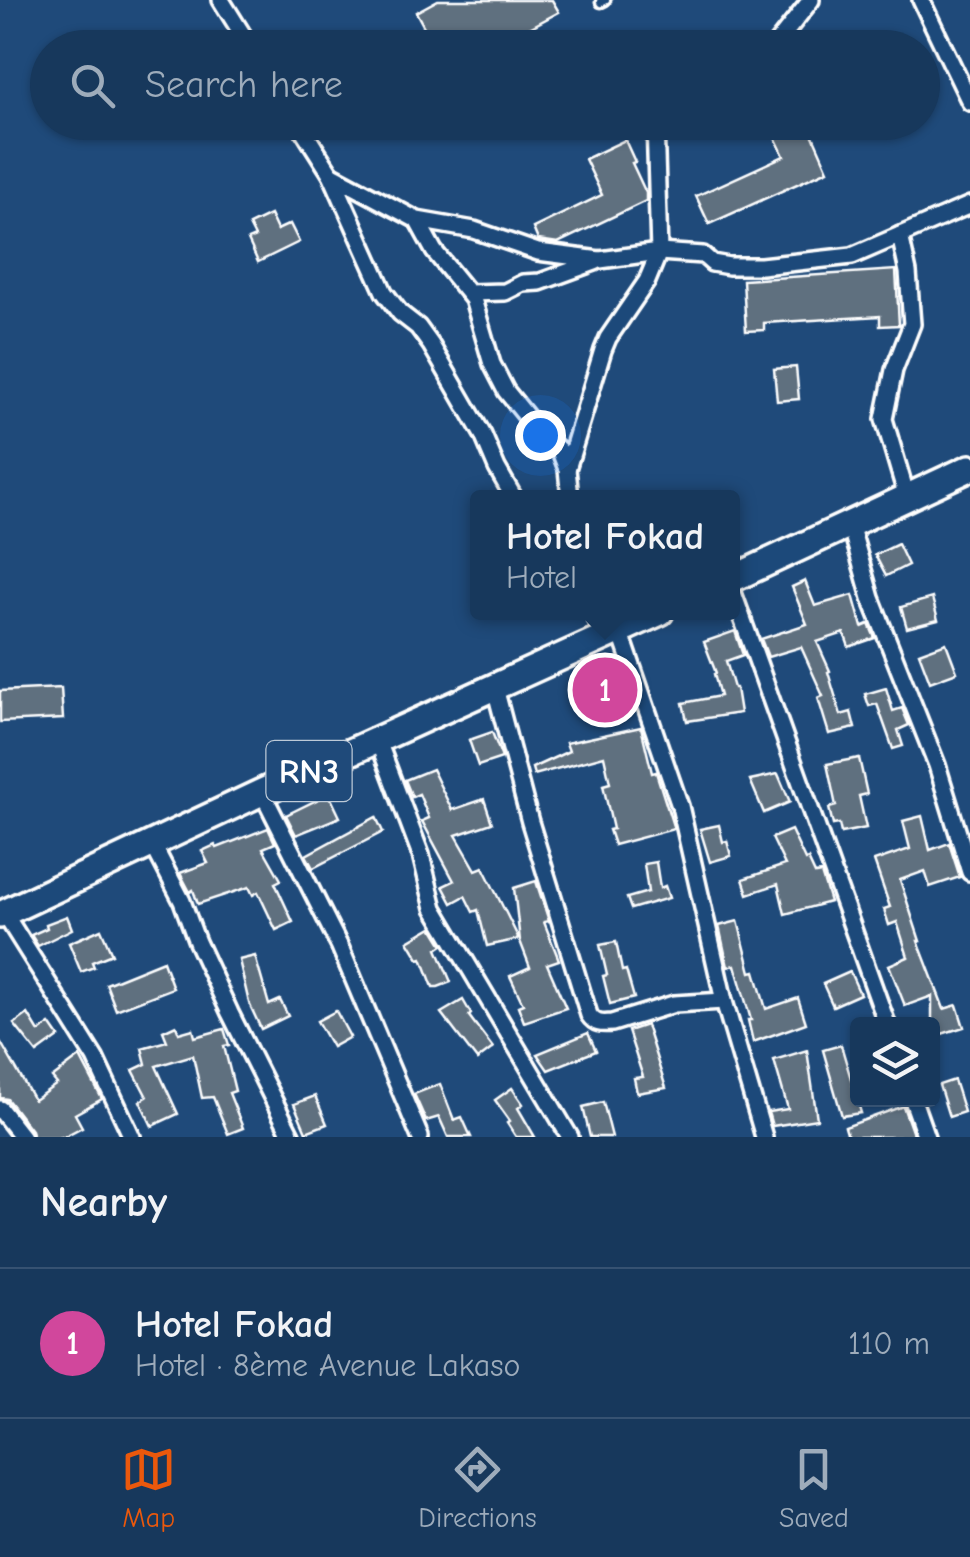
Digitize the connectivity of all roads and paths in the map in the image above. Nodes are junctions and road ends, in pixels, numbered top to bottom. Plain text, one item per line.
1 (221, 0) edge
2 (811, 0) edge
3 (921, 0) edge
4 (239, 30) edge
5 (787, 30) edge
6 (935, 30) edge
7 (940, 40) edge
8 (970, 102) edge
9 (309, 140) edge
10 (655, 140) edge
11 (331, 174) junction
12 (970, 205) edge
13 (417, 220) junction
14 (900, 235) junction
15 (660, 252) junction
16 (600, 260) junction
17 (469, 292) junction
18 (970, 468) edge
19 (567, 470) junction
20 (509, 490) edge
21 (569, 490) edge
22 (907, 497) junction
23 (850, 524) junction
24 (740, 575) edge
25 (740, 612) edge
26 (600, 620) edge
27 (642, 620) edge
28 (614, 633) junction
29 (495, 688) junction
30 (378, 741) junction
31 (262, 792) junction
32 (153, 845) junction
33 (970, 872) edge
34 (2, 914) edge
35 (724, 1001) junction
36 (885, 1017) edge
37 (915, 1107) edge
38 (0, 1109) edge
39 (22, 1137) edge
40 (132, 1137) edge
41 (292, 1137) edge
42 (420, 1137) edge
43 (570, 1137) edge
44 (764, 1137) edge
45 (926, 1137) edge

1 - 4 street
2 - 5 street
3 - 6 street
7 - 8 street
9 - 11 street
10 - 15 street
11 - 13 street
11 - 20 street
12 - 14 street
13 - 16 street
13 - 17 street
14 - 15 street
14 - 22 street
15 - 16 street
15 - 19 street
16 - 17 street
17 - 19 street
18 - 22 highway
19 - 21 street
22 - 23 highway
23 - 24 highway
23 - 33 street
25 - 36 street
26 - 28 street
27 - 28 highway, RN3
28 - 29 highway, RN3
28 - 35 street
29 - 30 highway, RN3
29 - 35 street
30 - 31 highway, RN3
30 - 43 street
31 - 32 highway, RN3
31 - 42 street
32 - 34 highway, RN3
32 - 41 street
34 - 40 street
35 - 44 street
37 - 45 street
38 - 39 street

